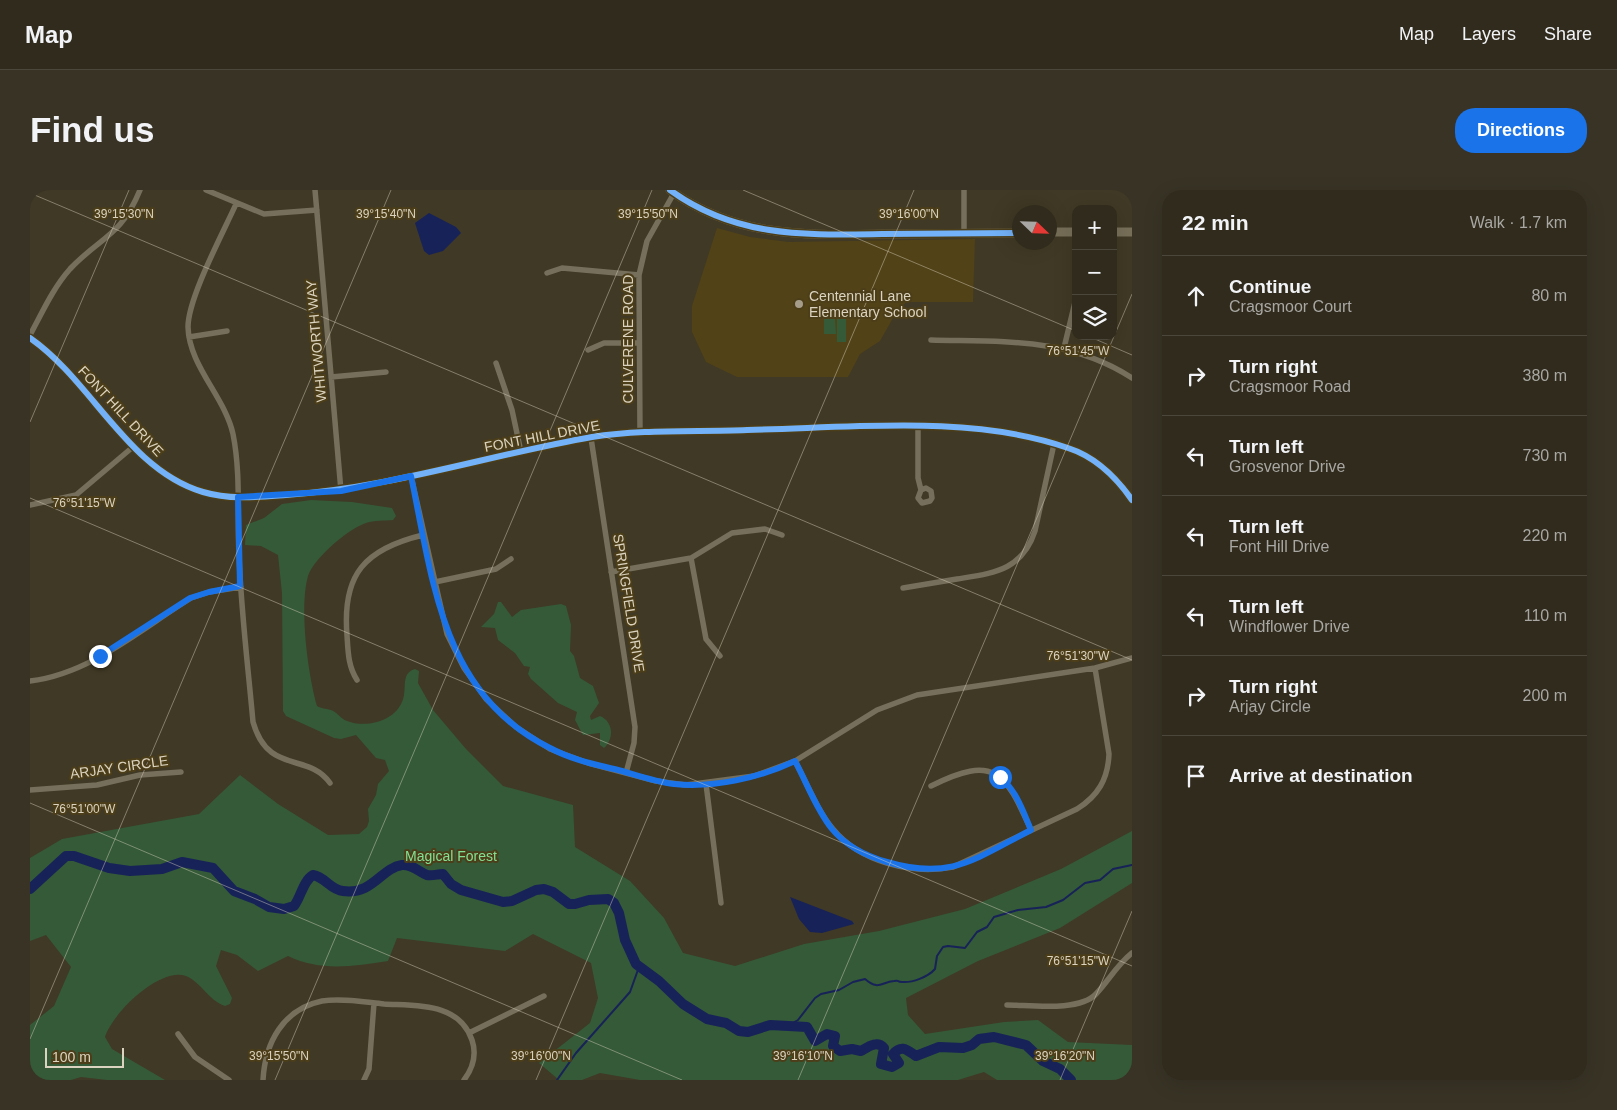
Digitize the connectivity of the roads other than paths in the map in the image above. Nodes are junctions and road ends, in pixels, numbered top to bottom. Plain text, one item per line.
1 (140, 190) edge
2 (206, 190) edge
3 (315, 190) edge
4 (964, 190) edge
5 (672, 192) edge
6 (236, 204) junction
7 (317, 210) junction
8 (1057, 232) edge
9 (1072, 232) edge
10 (1117, 232) edge
11 (1132, 232) edge
12 (964, 233) junction
13 (1012, 233) edge
14 (547, 273) dead end
15 (639, 275) junction
16 (1072, 315) edge
17 (227, 331) dead end
18 (30, 337) edge
19 (189, 337) junction
20 (931, 340) dead end
21 (638, 342) junction
22 (1064, 348) junction
23 (588, 350) dead end
24 (496, 363) dead end
25 (386, 372) dead end
26 (331, 377) junction
27 (1132, 378) edge
28 (918, 426) junction
29 (640, 433) junction
30 (591, 438) junction
31 (1054, 444) junction
32 (134, 446) junction
33 (521, 452) junction
34 (411, 476) junction
35 (921, 490) dead end
36 (341, 491) junction
37 (238, 497) junction
38 (1132, 500) edge
39 (30, 505) edge
40 (423, 535) junction
41 (782, 536) dead end
42 (691, 558) junction
43 (511, 560) dead end
44 (611, 572) junction
45 (435, 582) junction
46 (240, 586) junction
47 (903, 588) dead end
48 (720, 656) dead end
49 (1132, 658) edge
50 (1096, 668) junction
51 (357, 680) dead end
52 (30, 681) edge
53 (795, 761) junction
54 (181, 772) dead end
55 (626, 773) junction
56 (330, 783) dead end
57 (706, 784) junction
58 (931, 786) dead end
59 (30, 790) edge
60 (1031, 830) junction
61 (721, 903) dead end
62 (1132, 953) edge
63 (544, 996) dead end
64 (374, 1003) junction
65 (1007, 1005) dead end
66 (469, 1032) junction
67 (178, 1034) dead end
68 (229, 1080) edge
69 (263, 1080) edge
70 (364, 1080) edge
71 (464, 1080) edge

1 - 18 street
2 - 6 street
3 - 7 street, WHITWORTH WAY
4 - 12 street
5 - 12 street
5 - 15 street, CULVERENE ROAD
6 - 7 street
6 - 19 street
7 - 26 street, WHITWORTH WAY
8 - 9 street
10 - 11 street
12 - 13 street
14 - 15 street
15 - 21 street, CULVERENE ROAD
16 - 22 street
17 - 19 street
18 - 32 street, FONT HILL DRIVE
19 - 37 street
20 - 22 street
21 - 23 street
21 - 29 street, CULVERENE ROAD
22 - 27 street
24 - 33 street
25 - 26 street
26 - 36 street, WHITWORTH WAY
28 - 29 street, FONT HILL DRIVE
28 - 31 street, FONT HILL DRIVE
28 - 35 street
29 - 30 street, FONT HILL DRIVE
30 - 33 street, FONT HILL DRIVE
30 - 44 street, SPRINGFIELD DRIVE
31 - 38 street, FONT HILL DRIVE
31 - 47 street
32 - 37 street, FONT HILL DRIVE
32 - 39 street
33 - 34 street, FONT HILL DRIVE
34 - 36 street, FONT HILL DRIVE
34 - 40 street
36 - 37 street, FONT HILL DRIVE
37 - 46 street
40 - 45 street
40 - 51 street
41 - 42 street
42 - 44 street
42 - 48 street
43 - 45 street
44 - 55 street, SPRINGFIELD DRIVE
45 - 55 street
46 - 52 street
46 - 56 street
49 - 50 street
50 - 53 street
50 - 60 street
53 - 57 street
53 - 60 street
54 - 59 street, ARJAY CIRCLE
55 - 57 street
57 - 61 street
58 - 60 street
62 - 65 street
63 - 66 street
64 - 66 street
64 - 69 street
64 - 70 street
66 - 71 street
67 - 68 street

